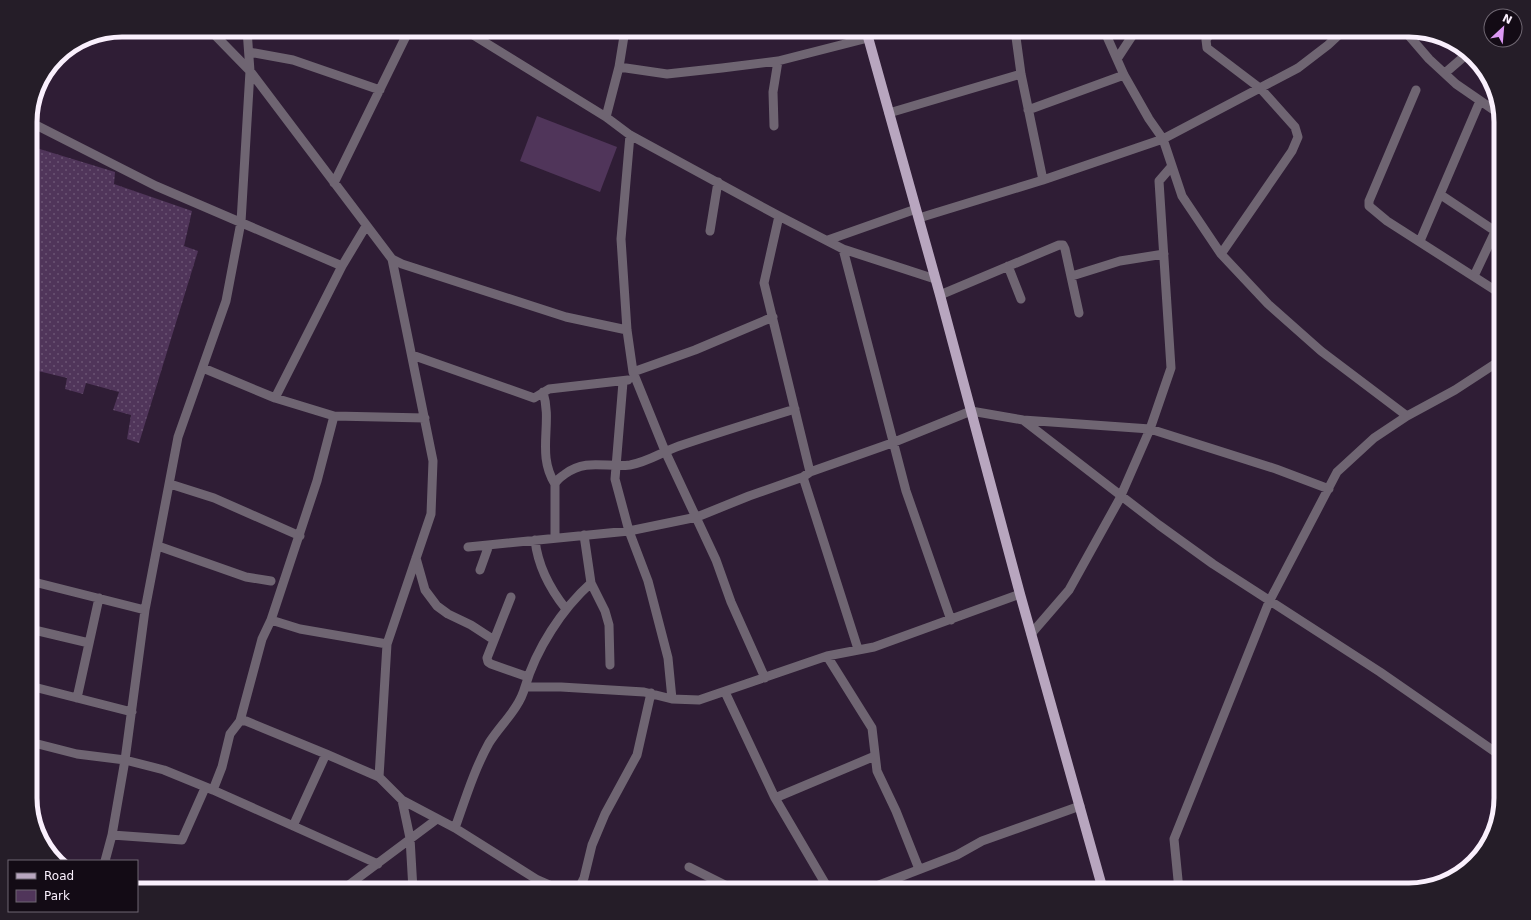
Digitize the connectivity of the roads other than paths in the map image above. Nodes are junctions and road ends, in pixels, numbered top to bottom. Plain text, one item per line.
1 (217, 37) edge
2 (248, 37) edge
3 (406, 37) edge
4 (476, 37) edge
5 (624, 37) edge
6 (857, 37) edge
7 (868, 37) edge
8 (1016, 37) edge
9 (1107, 37) edge
10 (1131, 37) edge
11 (1208, 37) edge
12 (1337, 37) edge
13 (1410, 37) edge
14 (249, 52) junction
15 (1464, 57) edge
16 (1117, 59) junction
17 (778, 61) junction
18 (619, 67) junction
19 (250, 71) junction
20 (1445, 73) junction
21 (1021, 74) junction
22 (1124, 74) junction
23 (1261, 89) junction
24 (380, 90) junction
25 (1416, 90) dead end
26 (1480, 101) junction
27 (1028, 110) junction
28 (1493, 110) edge
29 (889, 113) junction
30 (606, 117) junction
31 (37, 126) edge
32 (774, 126) dead end
33 (630, 135) junction
34 (1163, 139) junction
35 (1172, 166) junction
36 (1043, 180) junction
37 (334, 182) junction
38 (718, 182) junction
39 (1441, 195) junction
40 (917, 214) junction
41 (779, 216) junction
42 (241, 222) junction
43 (366, 226) junction
44 (1494, 230) edge
45 (710, 231) dead end
46 (1494, 233) edge
47 (828, 240) junction
48 (1420, 241) junction
49 (843, 248) junction
50 (1164, 254) junction
51 (1221, 254) junction
52 (392, 259) junction
53 (342, 266) junction
54 (1008, 266) junction
55 (1072, 276) junction
56 (1474, 276) junction
57 (935, 279) junction
58 (1494, 289) edge
59 (940, 295) junction
60 (1021, 299) dead end
61 (1079, 313) dead end
62 (773, 317) junction
63 (627, 330) junction
64 (412, 355) junction
65 (1494, 365) edge
66 (203, 368) junction
67 (634, 375) junction
68 (622, 382) junction
69 (543, 392) junction
70 (275, 398) junction
71 (795, 409) junction
72 (971, 411) junction
73 (334, 416) junction
74 (1407, 416) junction
75 (425, 418) junction
76 (1023, 420) junction
77 (1150, 429) junction
78 (892, 443) junction
79 (665, 451) junction
80 (616, 466) junction
81 (806, 474) junction
82 (170, 484) junction
83 (555, 484) junction
84 (1329, 489) junction
85 (1121, 495) junction
86 (697, 517) junction
87 (629, 531) junction
88 (584, 535) junction
89 (300, 536) junction
90 (555, 538) junction
91 (534, 540) junction
92 (489, 545) junction
93 (158, 546) junction
94 (468, 547) dead end
95 (416, 558) junction
96 (480, 570) dead end
97 (271, 581) dead end
98 (37, 583) edge
99 (591, 583) junction
100 (1020, 594) junction
101 (511, 597) dead end
102 (99, 598) junction
103 (1269, 602) junction
104 (566, 609) junction
105 (145, 610) junction
106 (271, 620) junction
107 (951, 620) junction
108 (37, 631) edge
109 (1031, 634) junction
110 (494, 640) junction
111 (89, 642) junction
112 (387, 644) junction
113 (858, 649) junction
114 (827, 656) junction
115 (610, 665) dead end
116 (528, 677) junction
117 (765, 678) junction
118 (525, 687) junction
119 (37, 688) edge
120 (724, 692) junction
121 (651, 693) junction
122 (77, 698) junction
123 (672, 699) junction
124 (132, 712) junction
125 (240, 721) junction
126 (37, 744) edge
127 (1494, 751) edge
128 (326, 754) junction
129 (875, 756) junction
130 (125, 760) junction
131 (379, 777) junction
132 (209, 789) junction
133 (775, 798) junction
134 (402, 800) junction
135 (1080, 806) junction
136 (437, 819) junction
137 (293, 826) junction
138 (455, 828) junction
139 (112, 835) junction
140 (410, 838) junction
141 (106, 860) edge
142 (378, 864) junction
143 (689, 867) dead end
144 (919, 869) junction
145 (536, 879) junction
146 (352, 883) edge
147 (413, 883) edge
148 (534, 883) edge
149 (545, 883) edge
150 (582, 883) edge
151 (721, 883) edge
152 (825, 883) edge
153 (884, 883) edge
154 (1101, 883) edge
155 (1177, 883) edge

1 - 19 street
2 - 14 street
3 - 24 street
4 - 30 street
5 - 18 street
6 - 17 street
7 - 29 main road
8 - 21 street
9 - 16 street
10 - 16 street
11 - 23 street
12 - 23 street
13 - 20 street
14 - 19 street
14 - 24 street
15 - 20 street
16 - 22 street
17 - 18 street
17 - 32 street
18 - 30 street
19 - 37 street
19 - 42 street
20 - 26 street
21 - 27 street
21 - 29 street
22 - 27 street
22 - 34 street
23 - 34 street
23 - 51 street
24 - 37 street
25 - 48 street
26 - 28 street
26 - 39 street
27 - 36 street
29 - 40 main road
30 - 33 street
31 - 42 street
33 - 38 street
33 - 63 street
34 - 35 street
34 - 36 street
35 - 50 street
35 - 51 street
36 - 40 street
37 - 43 street
38 - 41 street
38 - 45 street
39 - 44 street
39 - 48 street
40 - 47 street
40 - 57 main road
41 - 47 street
41 - 62 street
42 - 53 street
42 - 66 street
43 - 52 street
43 - 53 street
46 - 56 street
47 - 49 street
48 - 56 street
49 - 57 street
49 - 78 street
50 - 55 street
50 - 77 street
51 - 74 street
52 - 63 street
52 - 64 street
53 - 70 street
54 - 55 street
54 - 59 street
54 - 60 street
55 - 61 street
56 - 58 street
57 - 59 main road
59 - 72 main road
62 - 67 street
62 - 71 street
63 - 67 street
64 - 69 street
64 - 75 street
65 - 74 street
66 - 70 street
66 - 82 street
67 - 68 street
67 - 79 street
68 - 69 street
68 - 80 street
69 - 83 street
70 - 73 street
71 - 79 street
71 - 81 street
72 - 76 street
72 - 78 street
72 - 100 main road
73 - 75 street
73 - 89 street
74 - 84 street
75 - 95 street
76 - 77 street
76 - 85 street
77 - 84 street
77 - 85 street
78 - 81 street
78 - 107 street
79 - 80 street
79 - 86 street
80 - 83 street
80 - 87 street
81 - 86 street
81 - 113 street
82 - 89 street
82 - 93 street
83 - 90 street
84 - 103 street
85 - 103 street
85 - 109 street
86 - 87 street
86 - 117 street
87 - 88 street
87 - 123 street
88 - 90 street
88 - 99 street
89 - 106 street
90 - 91 street
91 - 92 street
91 - 104 street
92 - 94 street
92 - 96 street
93 - 97 street
93 - 105 street
95 - 110 street
95 - 112 street
98 - 102 street
99 - 104 street
99 - 115 street
100 - 107 street
100 - 109 main road
101 - 110 street
102 - 105 street
102 - 111 street
103 - 127 street
103 - 155 street
104 - 116 street
105 - 124 street
106 - 112 street
106 - 125 street
107 - 113 street
108 - 111 street
109 - 135 main road
110 - 116 street
111 - 122 street
112 - 131 street
113 - 114 street
114 - 117 street
114 - 129 street
116 - 118 street
117 - 120 street
118 - 121 street
118 - 138 street
119 - 122 street
120 - 123 street
120 - 133 street
121 - 123 street
121 - 150 street
122 - 124 street
124 - 130 street
125 - 128 street
125 - 132 street
126 - 130 street
128 - 131 street
128 - 137 street
129 - 133 street
129 - 144 street
130 - 132 street
130 - 139 street
131 - 134 street
132 - 137 street
132 - 139 street
133 - 152 street
134 - 136 street
134 - 140 street
135 - 144 street
135 - 154 main road
136 - 138 street
136 - 140 street
137 - 142 street
138 - 145 street
139 - 141 street
140 - 142 street
140 - 147 street
142 - 146 street
143 - 151 street
144 - 153 street
145 - 148 street
145 - 149 street

